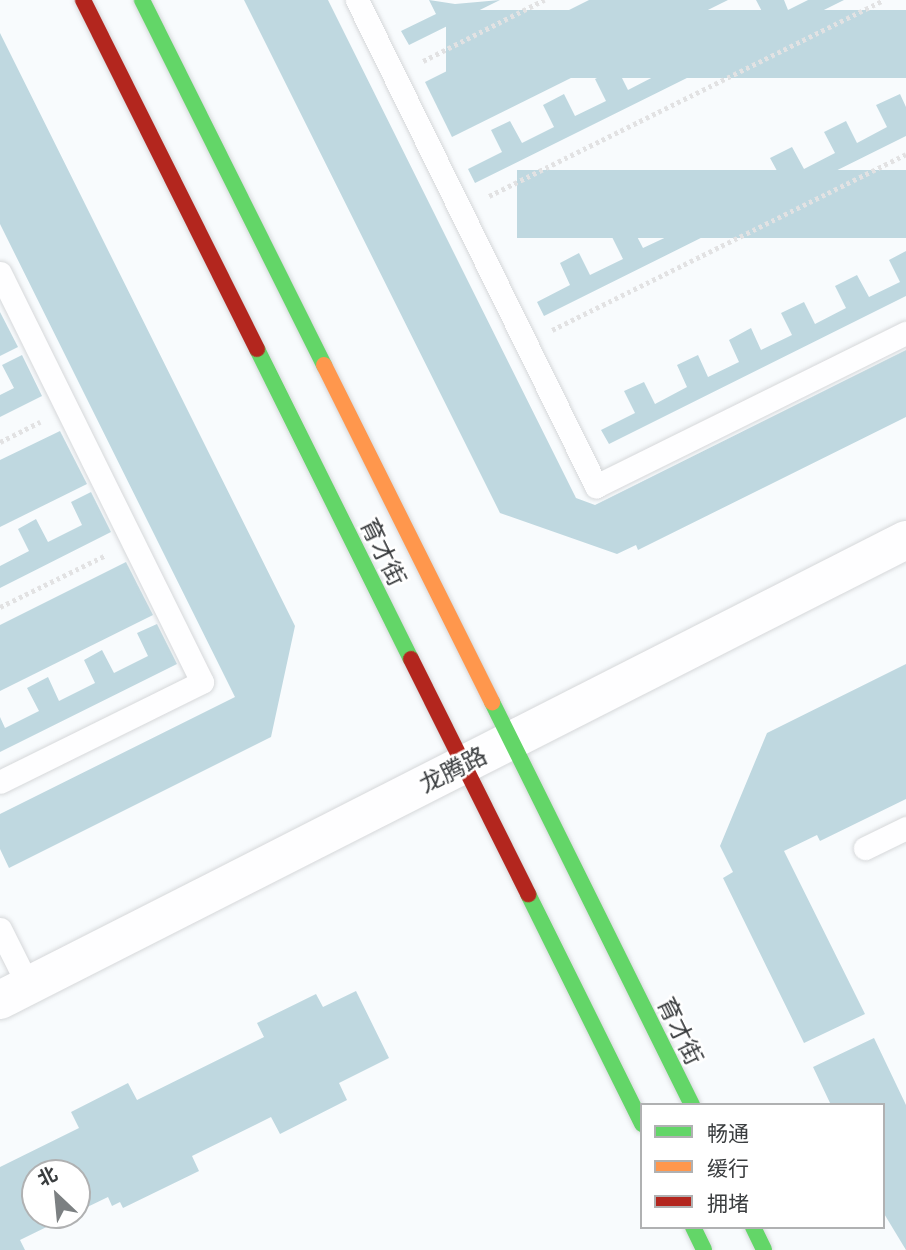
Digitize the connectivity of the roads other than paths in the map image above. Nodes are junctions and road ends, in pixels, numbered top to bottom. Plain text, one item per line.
1 (83, 0) edge
2 (142, 0) edge
3 (357, 0) edge
4 (0, 273) edge
5 (906, 333) edge
6 (906, 540) edge
7 (510, 741) junction
8 (463, 764) junction
9 (0, 782) edge
10 (906, 828) edge
11 (865, 848) dead end
12 (0, 929) edge
13 (14, 993) edge
14 (691, 1103) edge
15 (640, 1120) edge
16 (694, 1229) edge
17 (753, 1229) edge
18 (704, 1250) edge
19 (764, 1250) edge

1 - 8 street, 育才街
2 - 7 street, 育才街
3 - 5 lane
4 - 9 lane
6 - 7 street, 龙腾路
7 - 8 street, 龙腾路
7 - 14 street, 育才街
8 - 13 street, 龙腾路
8 - 15 street, 育才街
10 - 11 lane
12 - 13 lane
16 - 18 street
17 - 19 street

